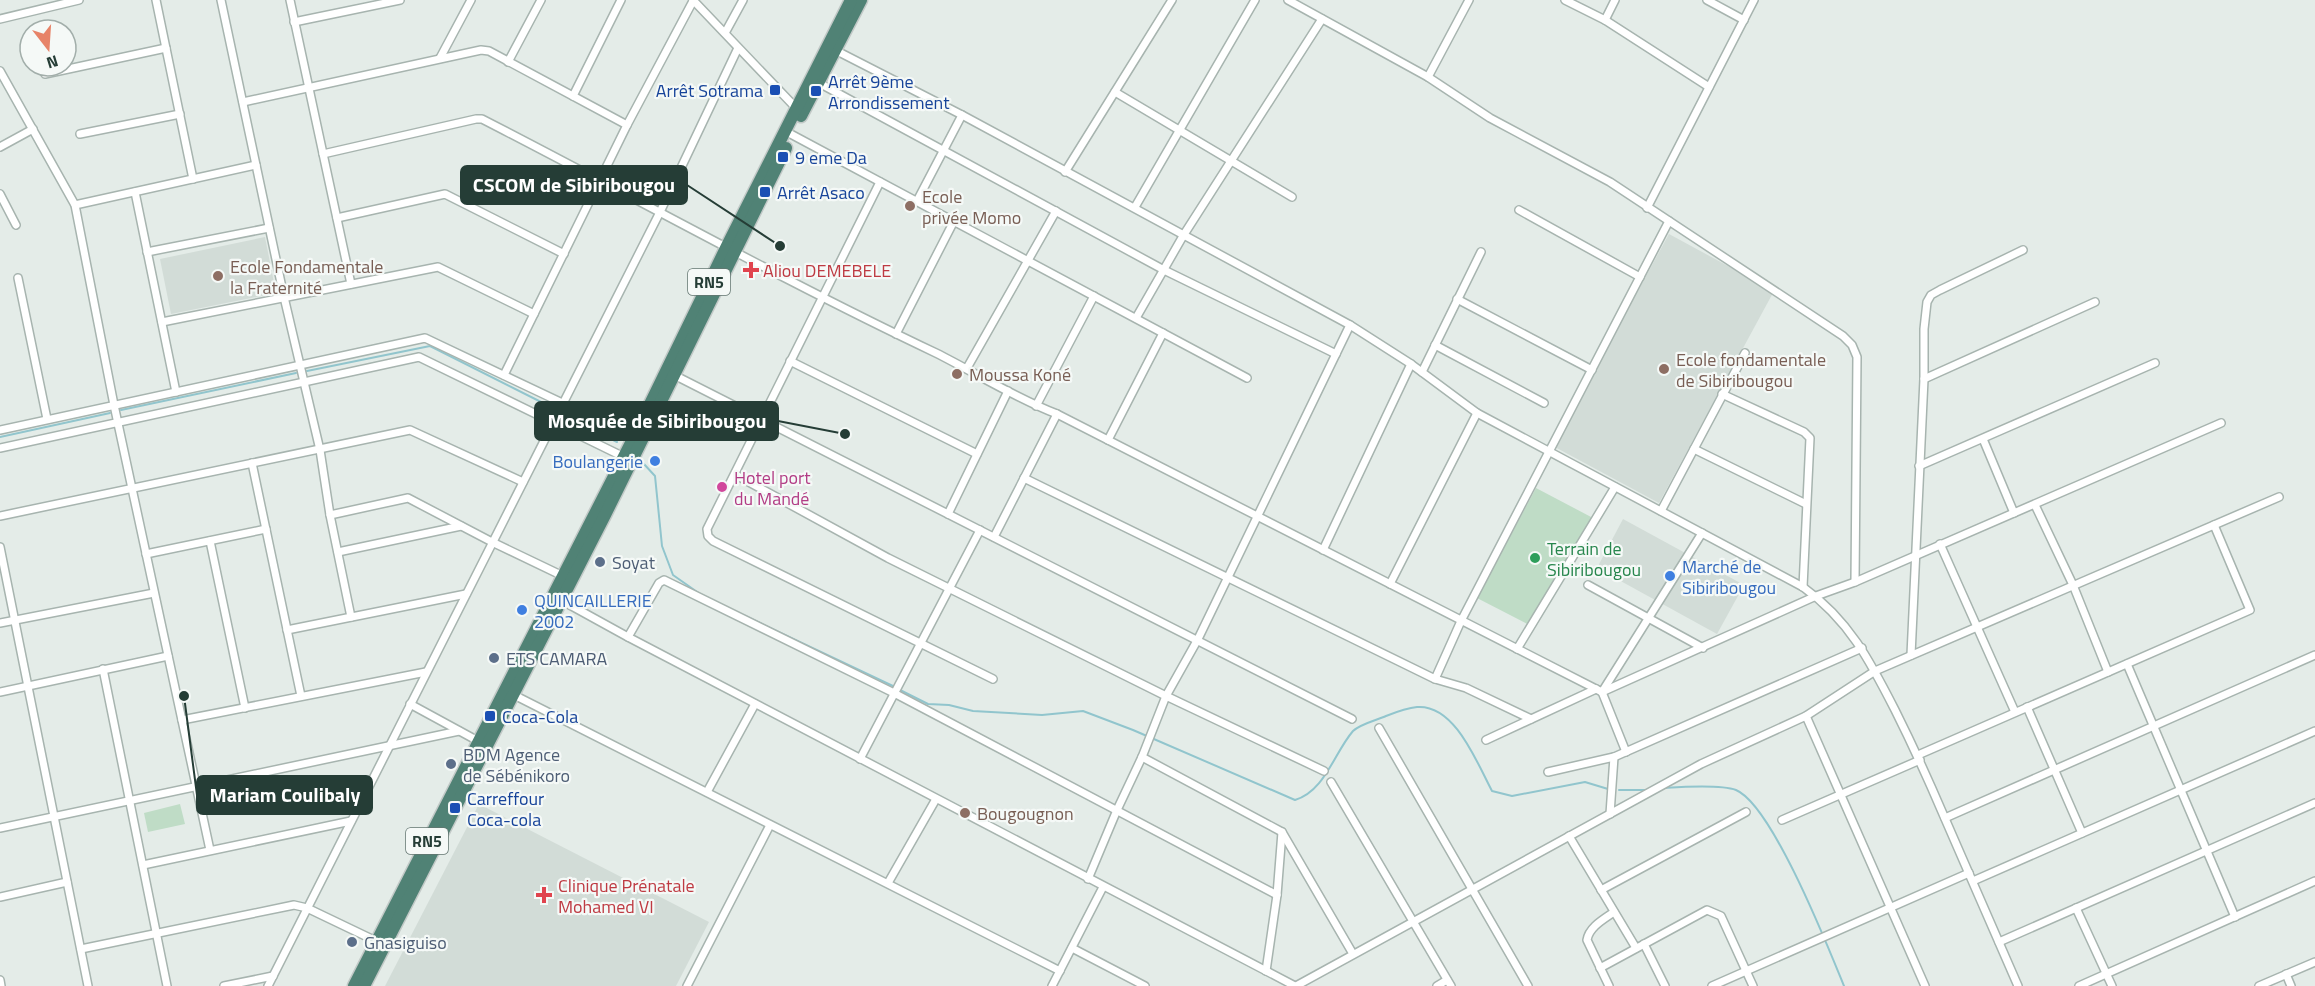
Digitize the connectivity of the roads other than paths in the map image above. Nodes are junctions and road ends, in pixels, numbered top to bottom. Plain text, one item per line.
1 (79, 0) edge
2 (156, 0) edge
3 (221, 0) edge
4 (290, 0) edge
5 (400, 0) edge
6 (471, 0) edge
7 (541, 0) edge
8 (621, 0) edge
9 (693, 0) edge
10 (743, 0) edge
11 (851, 0) edge
12 (861, 0) edge
13 (1172, 0) edge
14 (1255, 0) edge
15 (1288, 0) edge
16 (1468, 0) edge
17 (1564, 0) edge
18 (1615, 0) edge
19 (1707, 0) edge
20 (1754, 0) edge
21 (0, 19) edge
22 (1322, 19) junction
23 (1605, 20) junction
24 (1744, 20) junction
25 (294, 22) junction
26 (725, 33) junction
27 (166, 48) junction
28 (738, 48) junction
29 (836, 50) junction
30 (440, 58) junction
31 (508, 62) junction
32 (78, 67) edge
33 (0, 71) edge
34 (1428, 77) junction
35 (819, 83) junction
36 (308, 87) junction
37 (1709, 87) junction
38 (1115, 92) junction
39 (573, 96) junction
40 (243, 102) junction
41 (799, 111) junction
42 (180, 114) junction
43 (962, 115) junction
44 (627, 125) junction
45 (33, 129) junction
46 (1180, 130) junction
47 (789, 133) junction
48 (80, 134) dead end
49 (0, 147) edge
50 (943, 151) junction
51 (323, 154) junction
52 (1231, 160) junction
53 (256, 165) junction
54 (1065, 172) junction
55 (193, 179) junction
56 (600, 180) junction
57 (880, 182) junction
58 (135, 192) junction
59 (0, 194) edge
60 (1292, 196) dead end
61 (917, 201) junction
62 (75, 205) junction
63 (1135, 207) junction
64 (1647, 208) junction
65 (1519, 210) dead end
66 (1056, 211) junction
67 (660, 212) junction
68 (337, 218) junction
69 (954, 221) junction
70 (1669, 221) junction
71 (16, 225) dead end
72 (269, 228) junction
73 (1184, 236) junction
74 (730, 250) junction
75 (2023, 250) dead end
76 (147, 252) junction
77 (1481, 252) dead end
78 (564, 254) junction
79 (1028, 261) junction
80 (1164, 270) junction
81 (1640, 277) junction
82 (18, 278) dead end
83 (351, 284) junction
84 (1094, 296) junction
85 (284, 297) junction
86 (822, 298) junction
87 (1457, 299) junction
88 (2096, 302) dead end
89 (534, 314) junction
90 (1136, 318) junction
91 (162, 322) junction
92 (1350, 325) junction
93 (1163, 333) junction
94 (896, 334) junction
95 (1435, 345) junction
96 (1745, 353) dead end
97 (1336, 354) junction
98 (790, 361) junction
99 (2155, 363) dead end
100 (1411, 364) junction
101 (300, 365) junction
102 (967, 368) junction
103 (1592, 370) junction
104 (1422, 372) junction
105 (504, 375) junction
106 (674, 375) junction
107 (1247, 378) dead end
108 (1924, 379) junction
109 (304, 383) junction
110 (1008, 391) junction
111 (176, 392) junction
112 (1722, 394) junction
113 (563, 403) junction
114 (1544, 403) dead end
115 (114, 405) junction
116 (1036, 406) junction
117 (1477, 413) junction
118 (1058, 414) junction
119 (47, 419) junction
120 (762, 419) junction
121 (117, 422) junction
122 (553, 422) junction
123 (2220, 423) dead end
124 (0, 429) edge
125 (634, 437) junction
126 (1983, 439) junction
127 (1108, 440) junction
128 (0, 448) edge
129 (1694, 449) junction
130 (320, 450) junction
131 (1549, 452) junction
132 (977, 454) junction
133 (624, 457) junction
134 (252, 463) junction
135 (1920, 466) junction
136 (736, 475) junction
137 (1024, 478) junction
138 (523, 482) junction
139 (1616, 487) junction
140 (132, 489) junction
141 (2279, 496) dead end
142 (1806, 504) junction
143 (2035, 505) junction
144 (1661, 511) junction
145 (2013, 513) junction
146 (948, 514) junction
147 (330, 515) junction
148 (0, 516) edge
149 (1258, 516) junction
150 (2214, 525) junction
151 (461, 526) junction
152 (266, 529) junction
153 (980, 530) junction
154 (1702, 533) junction
155 (994, 537) junction
156 (210, 541) junction
157 (492, 542) junction
158 (1940, 544) junction
159 (0, 547) edge
160 (1323, 550) junction
161 (338, 552) junction
162 (146, 554) junction
163 (1915, 556) junction
164 (567, 578) junction
165 (1227, 579) junction
166 (1855, 582) junction
167 (1390, 584) junction
168 (1588, 585) dead end
169 (2073, 585) junction
170 (1803, 587) junction
171 (949, 588) junction
172 (154, 593) junction
173 (466, 594) junction
174 (1815, 596) junction
175 (557, 598) junction
176 (351, 617) junction
177 (1650, 617) junction
178 (15, 620) junction
179 (1461, 621) junction
180 (0, 623) edge
181 (1978, 627) junction
182 (287, 630) junction
183 (628, 638) junction
184 (1198, 639) junction
185 (921, 642) junction
186 (1703, 648) junction
187 (1863, 648) junction
188 (1517, 649) junction
189 (1911, 655) junction
190 (2315, 655) edge
191 (168, 656) junction
192 (2127, 664) junction
193 (103, 669) junction
194 (1875, 671) junction
195 (426, 672) junction
196 (2108, 672) junction
197 (993, 679) dead end
198 (1435, 679) junction
199 (28, 686) junction
200 (1599, 691) junction
201 (0, 692) edge
202 (894, 693) junction
203 (512, 694) junction
204 (301, 696) junction
205 (1166, 696) junction
206 (410, 704) junction
207 (754, 704) junction
208 (2027, 707) junction
209 (244, 708) junction
210 (2015, 712) junction
211 (1806, 717) junction
212 (1352, 719) dead end
213 (1531, 719) junction
214 (182, 720) junction
215 (2153, 726) junction
216 (1379, 728) dead end
217 (459, 731) junction
218 (2315, 731) edge
219 (1486, 740) dead end
220 (478, 741) junction
221 (390, 746) junction
222 (1626, 752) junction
223 (1143, 757) junction
224 (1614, 758) junction
225 (1919, 758) junction
226 (860, 759) junction
227 (2054, 770) junction
228 (1324, 771) dead end
229 (1548, 772) dead end
230 (1331, 782) dead end
231 (196, 786) junction
232 (2181, 790) junction
233 (707, 792) junction
234 (1840, 795) junction
235 (936, 799) junction
236 (130, 800) junction
237 (2315, 803) edge
238 (1117, 810) junction
239 (1746, 812) dead end
240 (1610, 814) junction
241 (54, 816) junction
242 (1945, 818) junction
243 (1782, 820) dead end
244 (351, 821) junction
245 (770, 825) junction
246 (0, 828) edge
247 (1282, 832) junction
248 (2082, 834) junction
249 (1569, 837) junction
250 (210, 850) junction
251 (2206, 851) junction
252 (143, 865) junction
253 (1969, 873) junction
254 (1089, 879) junction
255 (1972, 881) junction
256 (2315, 881) edge
257 (68, 882) junction
258 (888, 883) junction
259 (1103, 887) junction
260 (1472, 889) junction
261 (1601, 890) junction
262 (1277, 895) junction
263 (0, 897) edge
264 (307, 908) junction
265 (1891, 908) junction
266 (2076, 908) junction
267 (1614, 912) junction
268 (2235, 917) junction
269 (1413, 922) junction
270 (156, 932) junction
271 (1999, 942) junction
272 (381, 943) junction
273 (1644, 944) junction
274 (1072, 948) junction
275 (1636, 948) junction
276 (81, 949) junction
277 (1353, 954) junction
278 (2315, 962) edge
279 (1600, 968) junction
280 (1060, 971) junction
281 (1266, 971) junction
282 (1747, 971) junction
283 (2106, 974) junction
284 (2286, 974) junction
285 (273, 976) junction
286 (0, 980) edge
287 (1449, 983) edge
288 (1, 986) edge
289 (88, 986) edge
290 (167, 986) edge
291 (224, 986) edge
292 (268, 986) edge
293 (354, 986) edge
294 (364, 986) edge
295 (687, 986) edge
296 (1052, 986) edge
297 (1145, 986) edge
298 (1295, 986) edge
299 (1437, 986) edge
300 (1528, 986) edge
301 (1609, 986) edge
302 (1665, 986) edge
303 (1712, 986) edge
304 (1754, 986) edge
305 (1925, 986) edge
306 (2018, 986) edge
307 (2079, 986) edge
308 (2112, 986) edge
309 (2259, 986) edge
310 (2291, 986) edge

1 - 21 street
2 - 27 street
3 - 40 street
4 - 25 street
5 - 25 street
6 - 30 street
7 - 31 street
8 - 39 street
9 - 26 street
9 - 44 street
10 - 26 street
11 - 41 highway, RN5
12 - 29 highway, RN5
13 - 38 street
14 - 46 street
15 - 22 street
16 - 34 street
17 - 23 street
18 - 23 street
19 - 24 street
20 - 24 street
22 - 34 street
22 - 52 street
23 - 37 street
24 - 37 street
25 - 36 street
26 - 28 street
27 - 32 street
27 - 42 street
28 - 41 street
28 - 67 street
29 - 35 highway, RN5
29 - 43 street
30 - 31 street
30 - 36 street
31 - 39 street
33 - 45 street
34 - 64 street
35 - 41 highway, RN5
35 - 50 street
36 - 40 street
36 - 51 street
37 - 64 street
38 - 46 street
38 - 54 street
39 - 44 street
40 - 53 street
41 - 47 highway, RN5
42 - 48 street
42 - 55 street
43 - 50 street
43 - 54 street
44 - 56 street
45 - 49 street
45 - 62 street
46 - 52 street
46 - 63 street
47 - 57 street
47 - 74 highway, RN5
50 - 61 street
50 - 66 street
51 - 56 street
51 - 68 street
52 - 60 street
52 - 73 street
53 - 55 street
53 - 72 street
54 - 63 street
55 - 58 street
56 - 67 street
56 - 78 street
57 - 61 street
57 - 86 street
58 - 62 street
58 - 76 street
59 - 71 street
61 - 69 street
62 - 115 street
63 - 73 street
64 - 70 street
65 - 81 street
66 - 79 street
66 - 80 street
67 - 74 street
67 - 113 street
68 - 78 street
68 - 83 street
69 - 79 street
69 - 94 street
70 - 81 street
70 - 166 street
72 - 76 street
72 - 85 street
73 - 80 street
73 - 92 street
74 - 86 street
74 - 106 highway, RN5
74 - 125 highway, RN5
75 - 108 street
76 - 91 street
77 - 87 street
78 - 89 street
79 - 84 street
79 - 102 street
80 - 90 street
80 - 97 street
81 - 103 street
82 - 119 street
83 - 85 street
83 - 89 street
84 - 90 street
84 - 116 street
85 - 91 street
85 - 101 street
86 - 94 street
86 - 98 street
87 - 95 street
87 - 103 street
88 - 108 street
89 - 105 street
90 - 93 street
91 - 111 street
92 - 97 street
92 - 100 street
93 - 107 street
93 - 127 street
94 - 102 street
95 - 104 street
95 - 114 street
96 - 112 street
97 - 149 street
98 - 120 street
98 - 132 street
99 - 126 street
100 - 104 street
100 - 160 street
101 - 105 street
101 - 109 street
101 - 111 street
102 - 110 street
103 - 131 street
104 - 117 street
105 - 113 street
106 - 120 street
106 - 164 highway, RN5
108 - 135 street
109 - 121 street
109 - 122 street
109 - 130 street
110 - 116 street
110 - 132 street
111 - 115 street
112 - 129 street
112 - 142 street
113 - 122 street
113 - 125 street
115 - 119 street
115 - 121 street
116 - 118 street
117 - 131 street
117 - 167 street
118 - 127 street
118 - 137 street
119 - 124 street
120 - 136 street
120 - 146 street
121 - 128 street
121 - 140 street
122 - 133 street
122 - 138 street
123 - 143 street
125 - 133 highway, RN5
126 - 135 street
126 - 145 street
127 - 149 street
129 - 142 street
129 - 144 street
130 - 134 street
130 - 138 street
130 - 147 street
131 - 139 street
131 - 179 street
132 - 146 street
133 - 164 highway, RN5
134 - 140 street
134 - 152 street
135 - 163 street
136 - 171 street
136 - 185 street
137 - 155 street
137 - 165 street
138 - 157 street
139 - 144 street
139 - 188 street
140 - 148 street
140 - 162 street
141 - 150 street
142 - 170 street
143 - 145 street
143 - 169 street
144 - 154 street
145 - 158 street
146 - 153 street
147 - 151 street
147 - 161 street
149 - 160 street
149 - 165 street
150 - 169 street
150 - 192 street
151 - 157 street
151 - 161 street
152 - 156 street
152 - 182 street
153 - 155 street
153 - 171 street
154 - 170 street
154 - 177 street
155 - 184 street
156 - 162 street
156 - 209 street
157 - 164 street
157 - 173 street
158 - 163 street
158 - 181 street
159 - 178 street
160 - 167 street
161 - 176 street
162 - 172 street
163 - 166 street
163 - 189 street
164 - 175 highway, RN5
165 - 184 street
165 - 198 street
166 - 174 street
167 - 179 street
168 - 177 street
169 - 181 street
169 - 196 street
170 - 174 street
171 - 185 street
171 - 205 street
172 - 178 street
172 - 191 street
173 - 176 street
173 - 195 street
174 - 186 street
174 - 187 street
175 - 183 street
175 - 203 highway, RN5
175 - 220 highway, RN5
176 - 182 street
177 - 186 street
177 - 200 street
178 - 180 street
178 - 199 street
179 - 188 street
179 - 198 street
181 - 189 street
181 - 210 street
182 - 204 street
183 - 202 street
183 - 207 street
184 - 205 street
184 - 212 street
185 - 197 street
185 - 202 street
186 - 200 street
187 - 194 street
187 - 222 street
188 - 200 street
189 - 194 street
190 - 215 street
191 - 193 street
191 - 214 street
192 - 196 street
192 - 215 street
193 - 199 street
193 - 236 street
194 - 211 street
194 - 225 street
195 - 204 street
195 - 206 street
196 - 208 street
198 - 213 street
199 - 201 street
199 - 241 street
200 - 213 street
200 - 222 street
202 - 226 street
202 - 238 street
203 - 233 street
203 - 272 highway, RN5
204 - 209 street
205 - 223 street
205 - 228 street
206 - 217 street
206 - 221 street
207 - 226 street
207 - 233 street
208 - 210 street
208 - 227 street
209 - 214 street
210 - 225 street
211 - 234 street
211 - 240 street
213 - 219 street
214 - 231 street
215 - 227 street
215 - 232 street
216 - 260 street
217 - 220 street
217 - 221 street
218 - 232 street
220 - 272 highway, RN5
221 - 231 street
221 - 244 street
222 - 224 street
223 - 238 street
223 - 247 street
224 - 229 street
224 - 240 street
225 - 234 street
225 - 242 street
226 - 235 street
227 - 242 street
227 - 248 street
230 - 269 street
231 - 236 street
231 - 250 street
232 - 248 street
232 - 251 street
233 - 245 street
234 - 243 street
234 - 265 street
235 - 254 street
235 - 258 street
236 - 241 street
236 - 252 street
237 - 251 street
238 - 254 street
238 - 262 street
239 - 261 street
240 - 249 street
241 - 246 street
241 - 257 street
242 - 253 street
244 - 250 street
244 - 264 street
245 - 258 street
245 - 295 street
247 - 262 street
247 - 277 street
248 - 255 street
249 - 260 street
249 - 261 street
250 - 252 street
251 - 266 street
251 - 268 street
252 - 270 street
253 - 255 street
253 - 265 street
254 - 259 street
255 - 271 street
256 - 268 street
257 - 263 street
257 - 276 street
258 - 280 street
259 - 274 street
259 - 281 street
260 - 269 street
260 - 300 street
261 - 267 street
262 - 281 street
264 - 270 street
264 - 272 street
264 - 285 street
265 - 282 street
265 - 305 street
266 - 271 street
266 - 283 street
267 - 275 street
267 - 279 street
268 - 283 street
269 - 277 street
269 - 287 street
270 - 276 street
270 - 290 street
271 - 306 street
272 - 293 highway, RN5
272 - 294 highway, RN5
273 - 275 street
273 - 282 street
273 - 302 street
274 - 280 street
274 - 297 street
275 - 279 street
276 - 289 street
277 - 298 street
278 - 284 street
279 - 301 street
280 - 296 street
281 - 298 street
282 - 303 street
282 - 304 street
283 - 307 street
283 - 308 street
284 - 309 street
284 - 310 street
285 - 291 street
285 - 292 street
286 - 288 street
287 - 299 street

